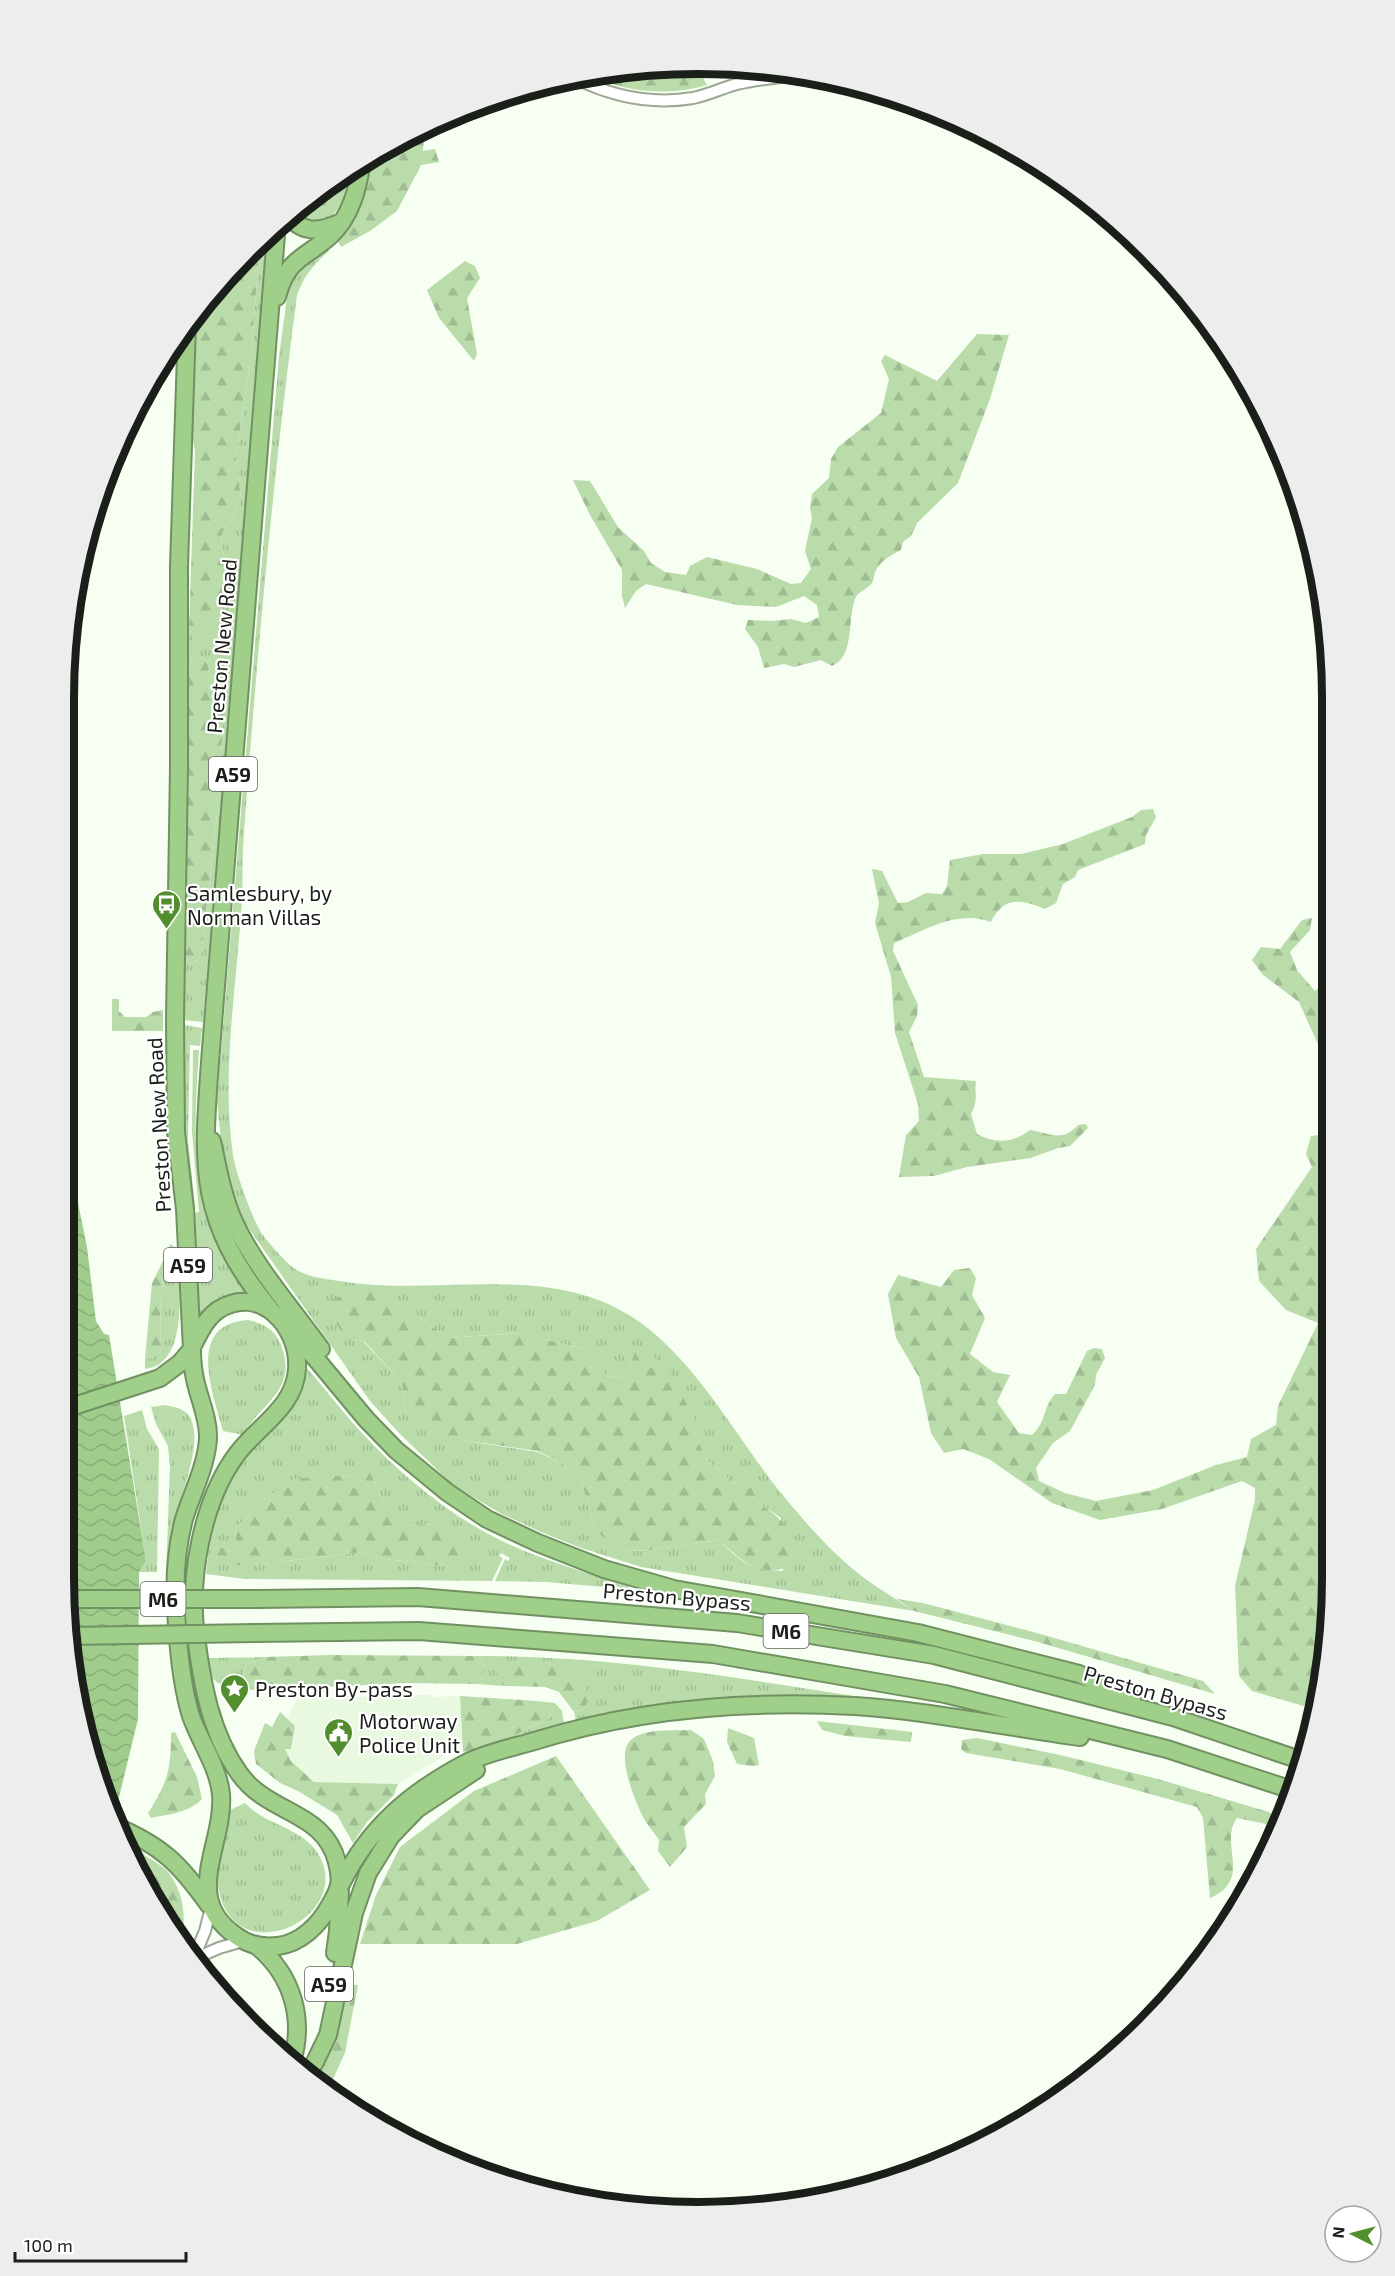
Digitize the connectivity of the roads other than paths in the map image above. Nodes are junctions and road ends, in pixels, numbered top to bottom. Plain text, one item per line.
1 (776, 79) edge
2 (587, 83) edge
3 (360, 173) edge
4 (342, 221) junction
5 (293, 222) edge
6 (276, 237) edge
7 (269, 333) junction
8 (186, 340) edge
9 (206, 1110) junction
10 (274, 1312) junction
11 (192, 1348) junction
12 (74, 1406) edge
13 (366, 1419) junction
14 (75, 1599) edge
15 (77, 1636) edge
16 (1173, 1717) junction
17 (513, 1747) junction
18 (1167, 1749) junction
19 (1294, 1758) edge
20 (1285, 1788) edge
21 (128, 1833) edge
22 (340, 1886) junction
23 (210, 1907) junction
24 (250, 1943) junction
25 (197, 1951) edge
26 (201, 1957) edge
27 (293, 2054) edge
28 (311, 2068) edge
29 (311, 2068) edge

1 - 2 street
3 - 4 highway
4 - 5 highway
4 - 7 highway
6 - 7 highway, Preston New Road / A59
7 - 9 highway, Preston New Road / A59
8 - 11 highway, Preston New Road / A59
9 - 10 highway, Preston New Road / A59
9 - 13 highway
10 - 11 highway
10 - 13 highway
10 - 22 highway
11 - 12 highway
11 - 23 highway, Preston New Road
13 - 16 highway
14 - 16 highway, Preston Bypass / M6, bridge
15 - 18 highway, M6, bridge
16 - 19 highway, Preston Bypass / M6
17 - 18 highway
17 - 22 highway
17 - 29 highway
18 - 20 highway, M6
21 - 23 highway
22 - 24 highway
22 - 28 highway, A59
23 - 24 highway
23 - 25 street
24 - 26 street
24 - 27 highway, A59

